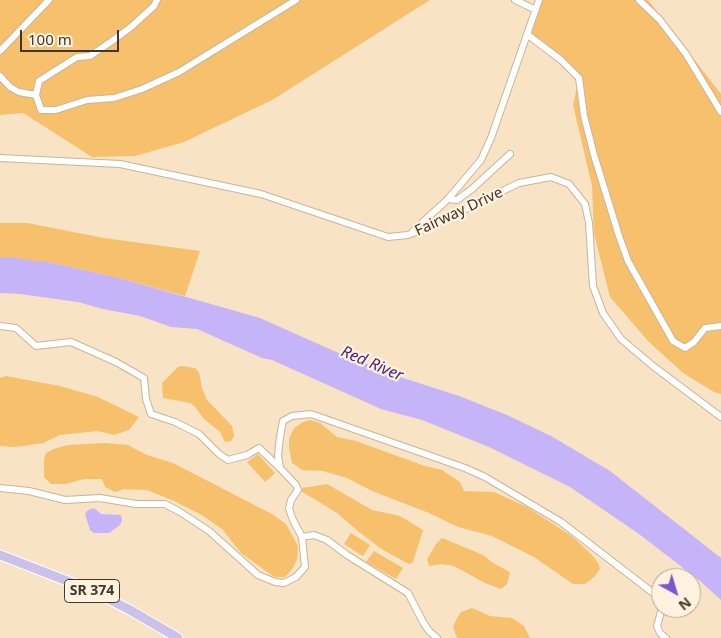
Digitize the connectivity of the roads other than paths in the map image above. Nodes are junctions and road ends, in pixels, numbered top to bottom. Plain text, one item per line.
1 (49, 0) edge
2 (157, 0) edge
3 (296, 0) edge
4 (515, 0) edge
5 (540, 0) edge
6 (639, 0) edge
7 (536, 10) junction
8 (528, 35) junction
9 (0, 51) edge
10 (0, 76) edge
11 (36, 96) junction
12 (721, 112) edge
13 (510, 154) dead end
14 (0, 158) edge
15 (448, 199) junction
16 (408, 235) junction
17 (0, 326) edge
18 (721, 326) edge
19 (721, 417) edge
20 (280, 468) junction
21 (0, 488) edge
22 (302, 537) junction
23 (0, 555) edge
24 (651, 591) edge
25 (659, 618) edge
26 (178, 638) edge
27 (437, 638) edge
28 (666, 638) edge

1 - 9 street
2 - 11 street
3 - 11 street
4 - 7 street
5 - 7 street
6 - 12 street
7 - 8 street
8 - 15 street
8 - 18 street
10 - 11 street
13 - 15 street
14 - 16 street, Fairway Drive
15 - 16 street
16 - 19 street, Fairway Drive
17 - 20 street
20 - 22 street
20 - 24 street
21 - 22 street
22 - 27 street
23 - 26 main road, SR 374
25 - 28 street

